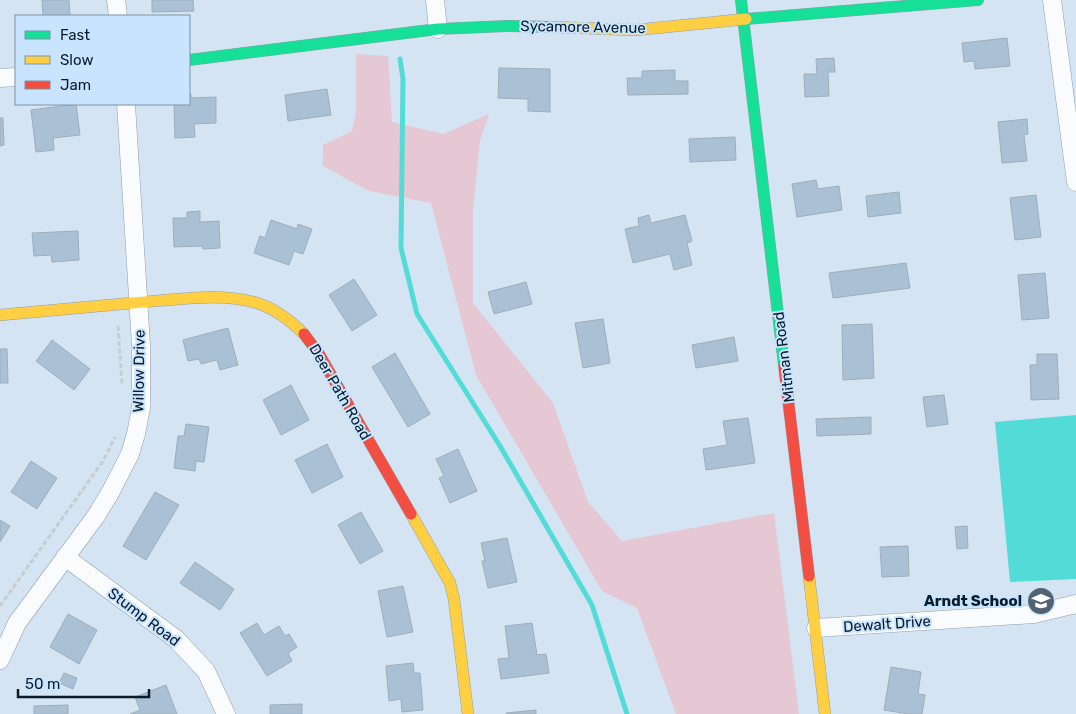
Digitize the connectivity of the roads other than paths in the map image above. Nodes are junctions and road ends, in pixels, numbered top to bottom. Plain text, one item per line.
1 (116, 0) edge
2 (435, 0) edge
3 (741, 0) edge
4 (978, 0) edge
5 (1052, 0) edge
6 (118, 15) edge
7 (744, 19) junction
8 (438, 29) junction
9 (190, 60) edge
10 (15, 77) edge
11 (0, 78) edge
12 (126, 105) edge
13 (1076, 182) edge
14 (139, 303) junction
15 (0, 315) edge
16 (64, 557) junction
17 (1076, 604) edge
18 (816, 628) junction
19 (0, 660) edge
20 (226, 714) edge
21 (468, 714) edge
22 (825, 714) edge

1 - 6 street
2 - 8 street
3 - 7 street, Mitman Road
4 - 7 street, Sycamore Avenue
5 - 13 street
7 - 8 street, Sycamore Avenue
7 - 18 street, Mitman Road
8 - 9 street, Sycamore Avenue
10 - 11 street
12 - 14 street, Willow Drive
14 - 15 street, Deer Path Road
14 - 16 street, Willow Drive
14 - 21 street, Deer Path Road
16 - 19 street, Willow Drive
16 - 20 street, Stump Road
17 - 18 street, Dewalt Drive
18 - 22 street, Mitman Road

